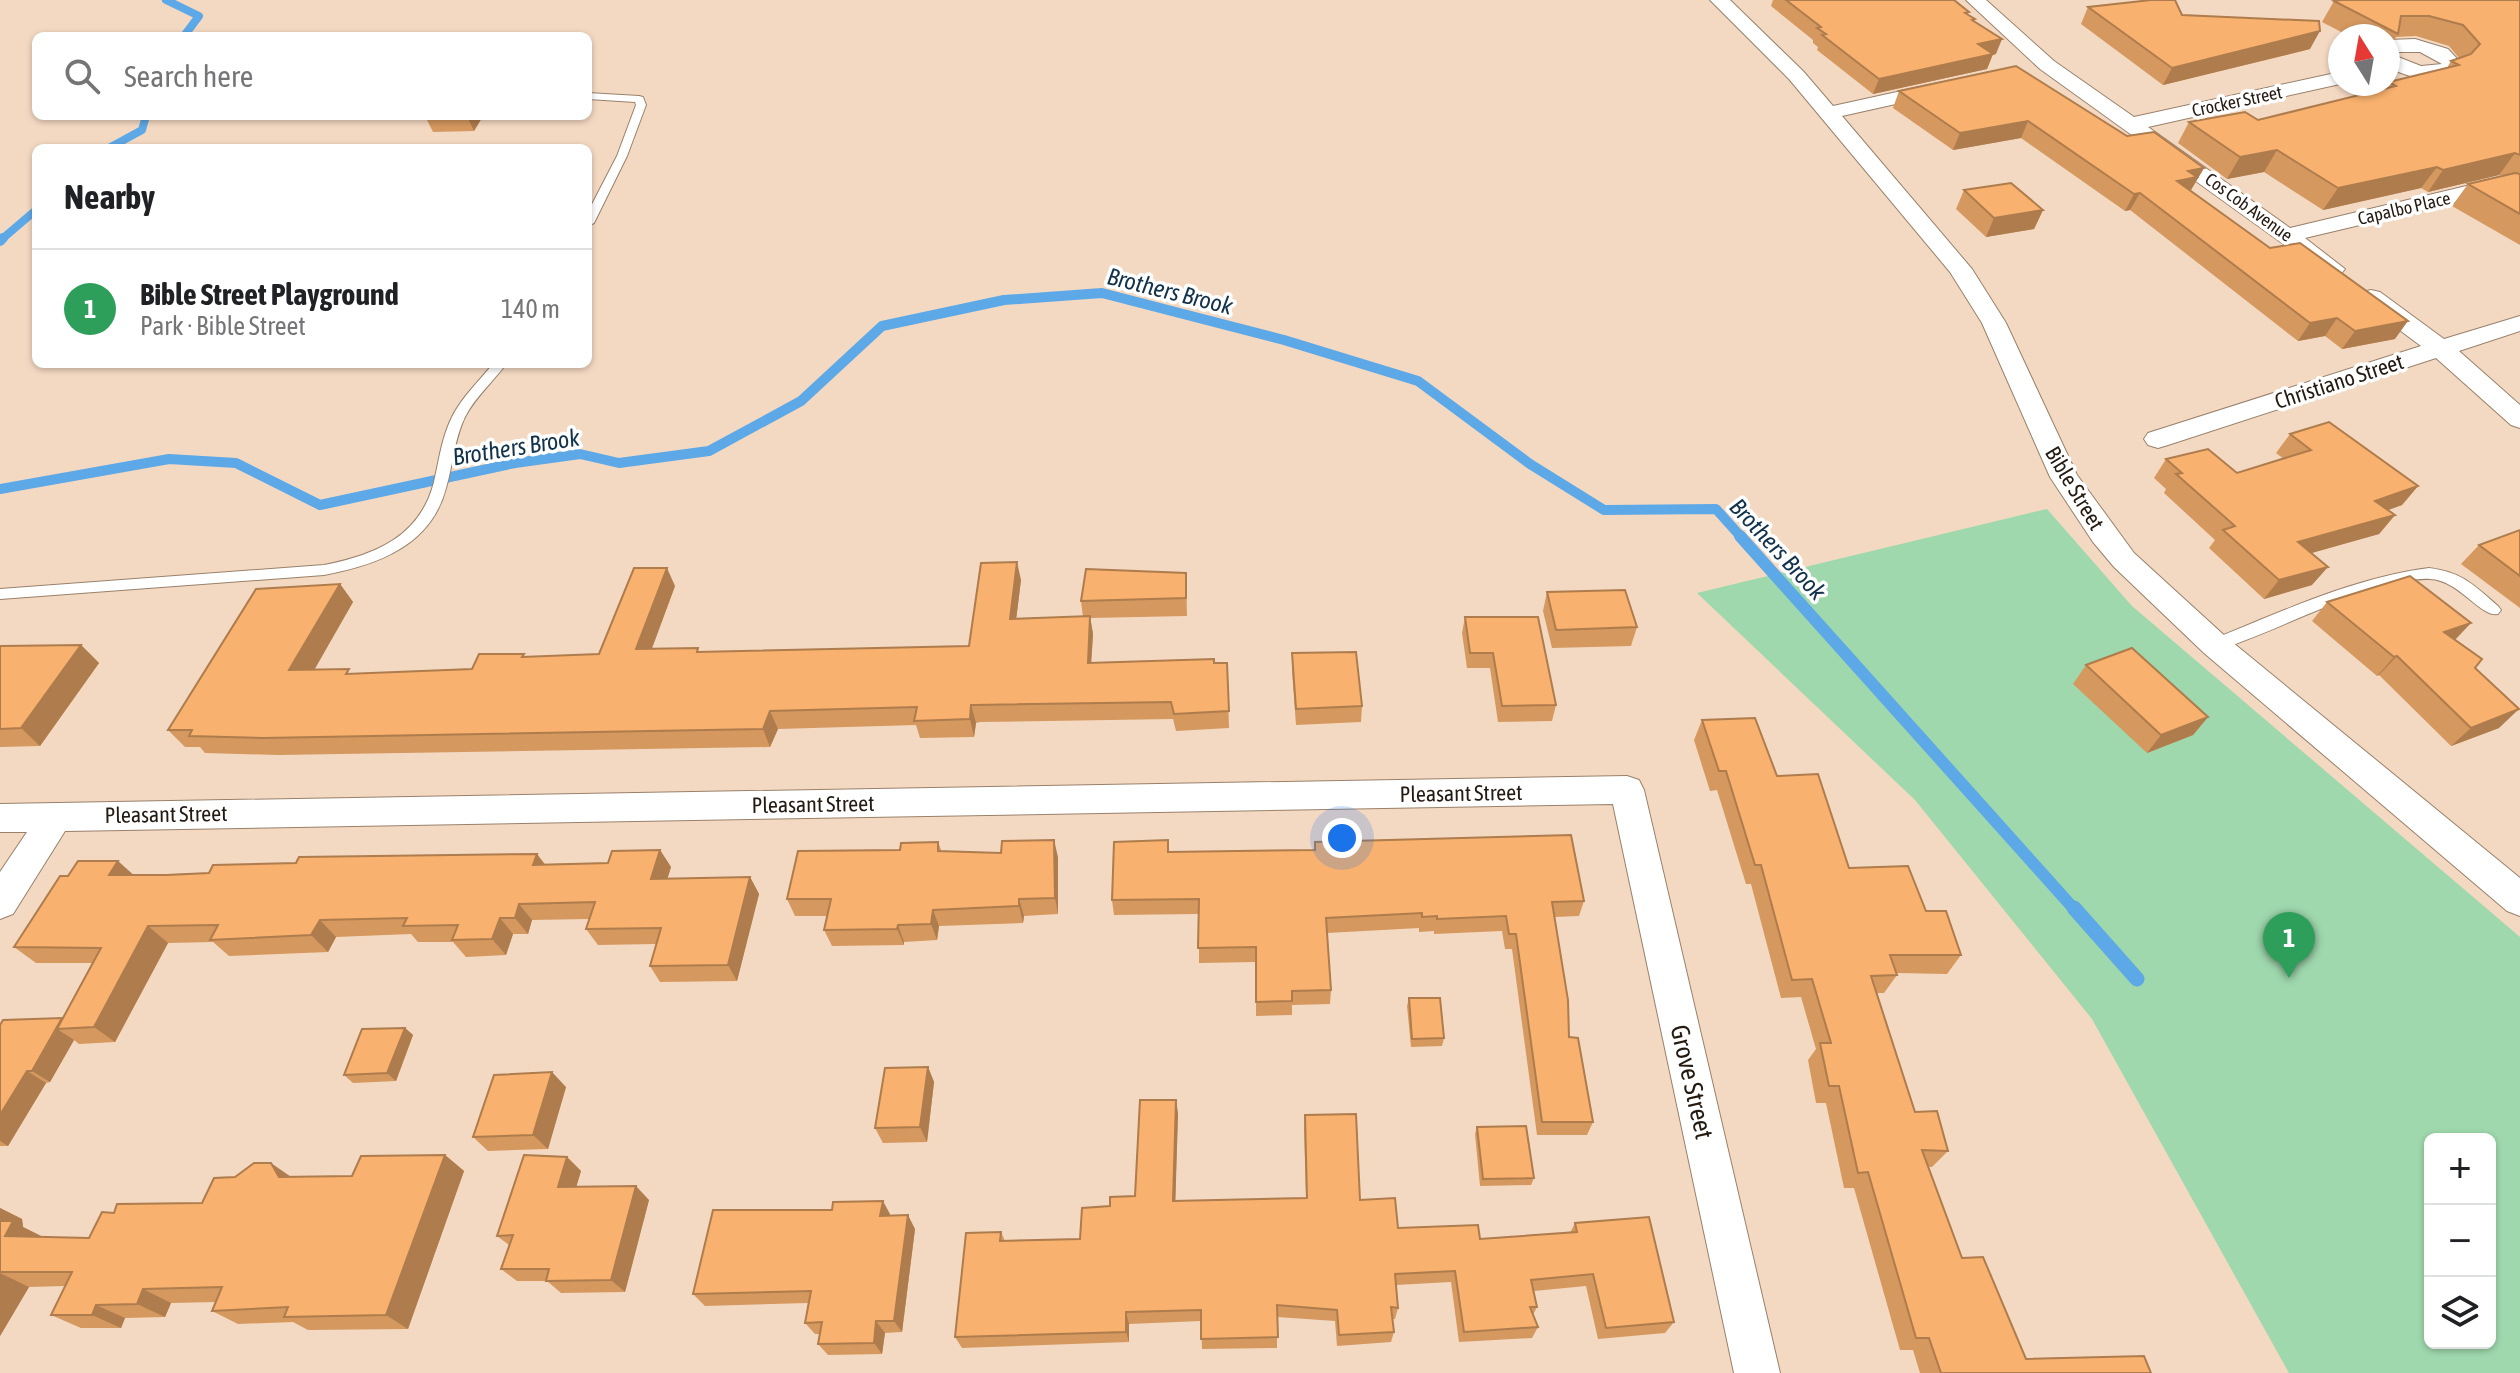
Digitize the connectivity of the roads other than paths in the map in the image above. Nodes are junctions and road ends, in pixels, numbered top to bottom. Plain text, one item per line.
1 (1719, 0) edge
2 (1975, 0) edge
3 (2400, 45) edge
4 (2047, 65) junction
5 (2400, 66) edge
6 (2016, 72) edge
7 (2328, 81) edge
8 (1953, 85) edge
9 (592, 96) edge
10 (1828, 113) junction
11 (2133, 124) junction
12 (2520, 191) edge
13 (592, 215) edge
14 (2288, 235) junction
15 (2520, 323) edge
16 (2439, 347) junction
17 (497, 368) edge
18 (2520, 419) edge
19 (2158, 439) dead end
20 (0, 594) edge
21 (2493, 610) dead end
22 (2215, 645) junction
23 (1627, 790) joint
24 (56, 816) junction
25 (0, 818) edge
26 (2520, 900) edge
27 (0, 903) edge
28 (1757, 1373) edge

1 - 10 street, Bible Street
2 - 4 street, Cos Cob Avenue
3 - 5 street
4 - 6 street
4 - 11 street, Cos Cob Avenue
7 - 11 street, Crocker Street
8 - 10 street
9 - 13 lane
10 - 22 street, Bible Street
11 - 14 street, Cos Cob Avenue
12 - 14 street, Capalbo Place
14 - 16 street, Cos Cob Avenue
15 - 16 street, Christiano Street
16 - 18 street, Cos Cob Avenue
16 - 19 street, Christiano Street
17 - 20 lane
21 - 22 lane
22 - 26 street, Bible Street
23 - 24 street, Pleasant Street
23 - 28 street, Grove Street
24 - 25 street, Pleasant Street
24 - 27 street

